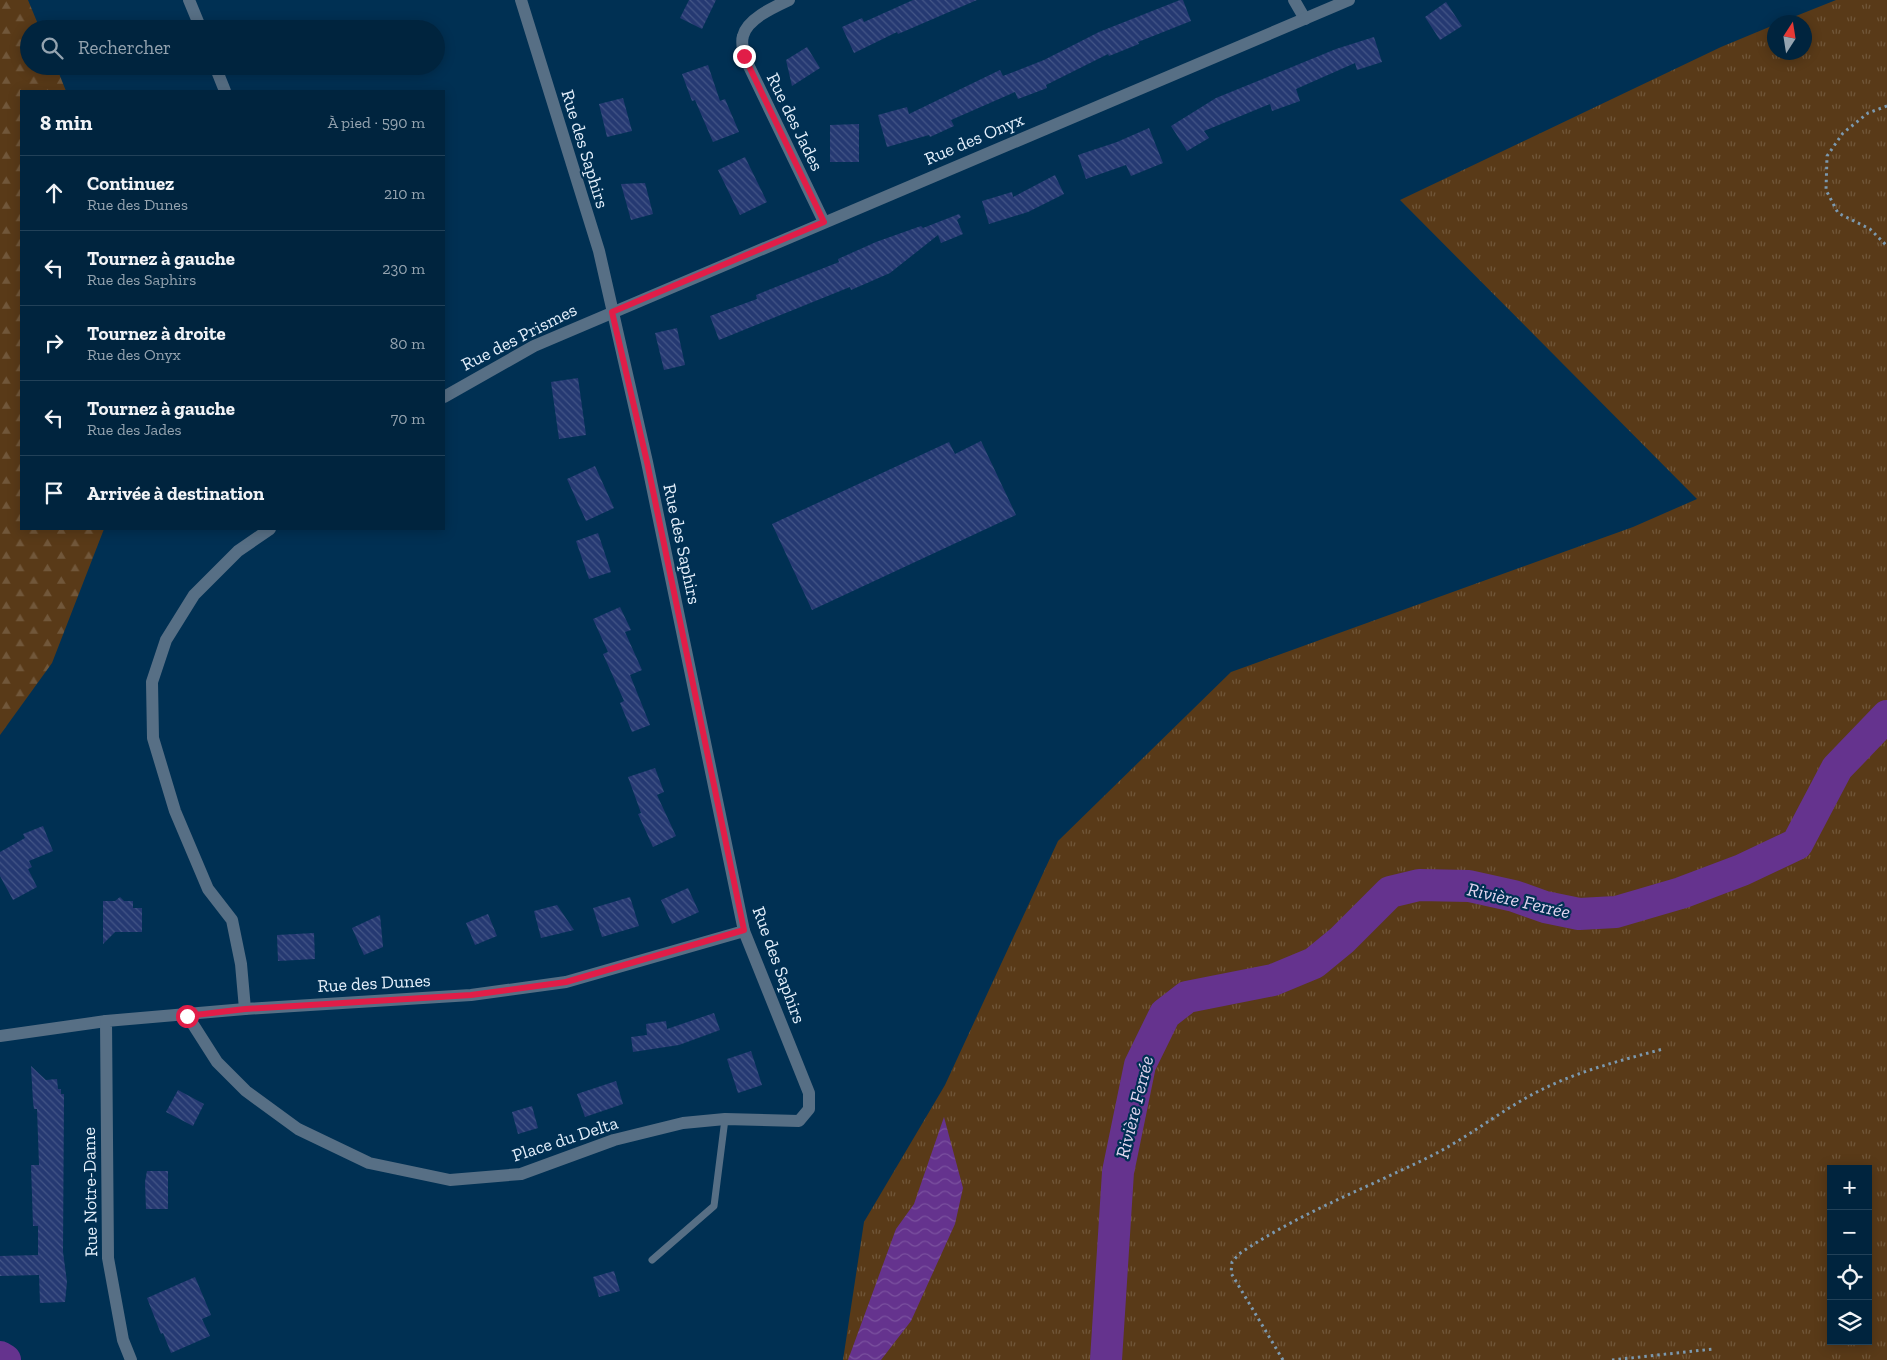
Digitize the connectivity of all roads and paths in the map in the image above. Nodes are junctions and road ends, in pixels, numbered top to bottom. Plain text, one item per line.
1 (189, 0) edge
2 (521, 0) edge
3 (789, 0) edge
4 (1294, 0) edge
5 (1349, 0) edge
6 (1305, 19) junction
7 (197, 20) edge
8 (219, 75) edge
9 (225, 90) edge
10 (1887, 106) edge
11 (824, 222) junction
12 (1887, 246) edge
13 (612, 312) junction
14 (445, 396) edge
15 (269, 530) edge
16 (744, 930) junction
17 (245, 1009) junction
18 (187, 1016) junction
19 (106, 1021) junction
20 (0, 1036) edge
21 (1663, 1049) dead end
22 (810, 1094) joint
23 (725, 1119) junction
24 (652, 1260) dead end
25 (1713, 1349) dead end
26 (131, 1360) edge
27 (1283, 1360) edge
28 (1612, 1360) edge

1 - 7 street
2 - 13 street, Rue des Saphirs
3 - 11 street, Rue des Jades
4 - 6 street
5 - 6 street, Rue des Onyx
6 - 11 street, Rue des Onyx
8 - 9 street
10 - 12 path
11 - 13 street, Rue des Onyx
13 - 14 street, Rue des Prismes
13 - 16 street, Rue des Saphirs
15 - 17 street
16 - 17 street, Rue des Dunes
16 - 22 street, Rue des Saphirs
17 - 18 street, Rue des Dunes
18 - 19 street, Rue des Dunes
18 - 23 street, Place du Delta
19 - 20 street, Rue des Dunes
19 - 26 street, Rue Notre-Dame
21 - 27 path
22 - 23 street, Place du Delta
23 - 24 lane
25 - 28 path

